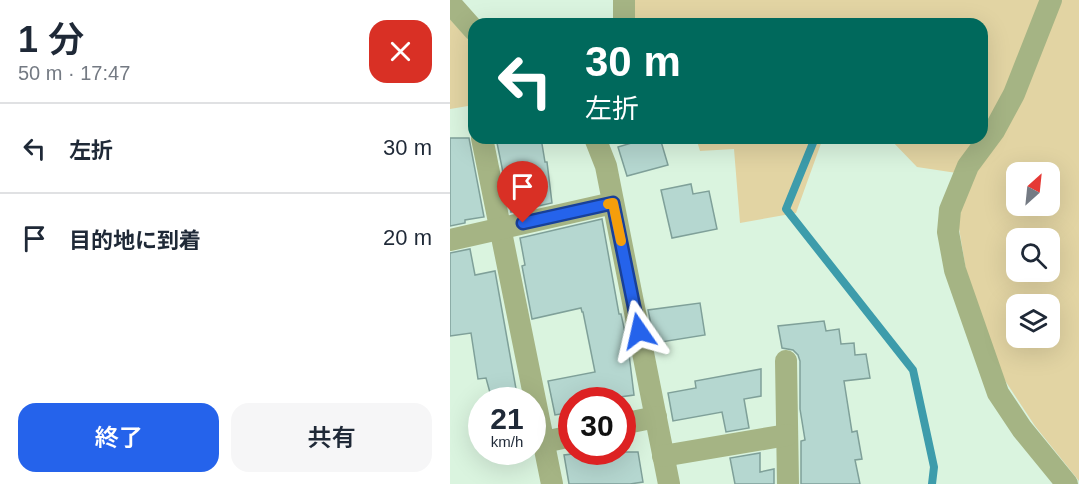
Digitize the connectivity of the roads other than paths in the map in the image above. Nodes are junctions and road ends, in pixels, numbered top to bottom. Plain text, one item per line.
1 (624, 0) edge
2 (1051, 0) edge
3 (450, 3) edge
4 (624, 18) edge
5 (468, 23) edge
6 (988, 139) edge
7 (483, 144) edge
8 (597, 144) edge
9 (984, 144) edge
10 (613, 203) junction
11 (500, 228) junction
12 (450, 240) edge
13 (786, 361) dead end
14 (533, 387) edge
15 (656, 417) junction
16 (636, 421) edge
17 (787, 435) junction
18 (546, 452) edge
19 (663, 456) junction
20 (552, 484) edge
21 (669, 484) edge
22 (788, 484) edge
23 (1067, 484) edge

1 - 4 street
2 - 6 street
3 - 5 street
7 - 11 street
8 - 10 street
9 - 23 street
10 - 11 street
10 - 15 street
11 - 12 street
11 - 14 street
13 - 17 street
15 - 16 street
15 - 19 street
17 - 19 street
17 - 22 street
18 - 20 street
19 - 21 street

